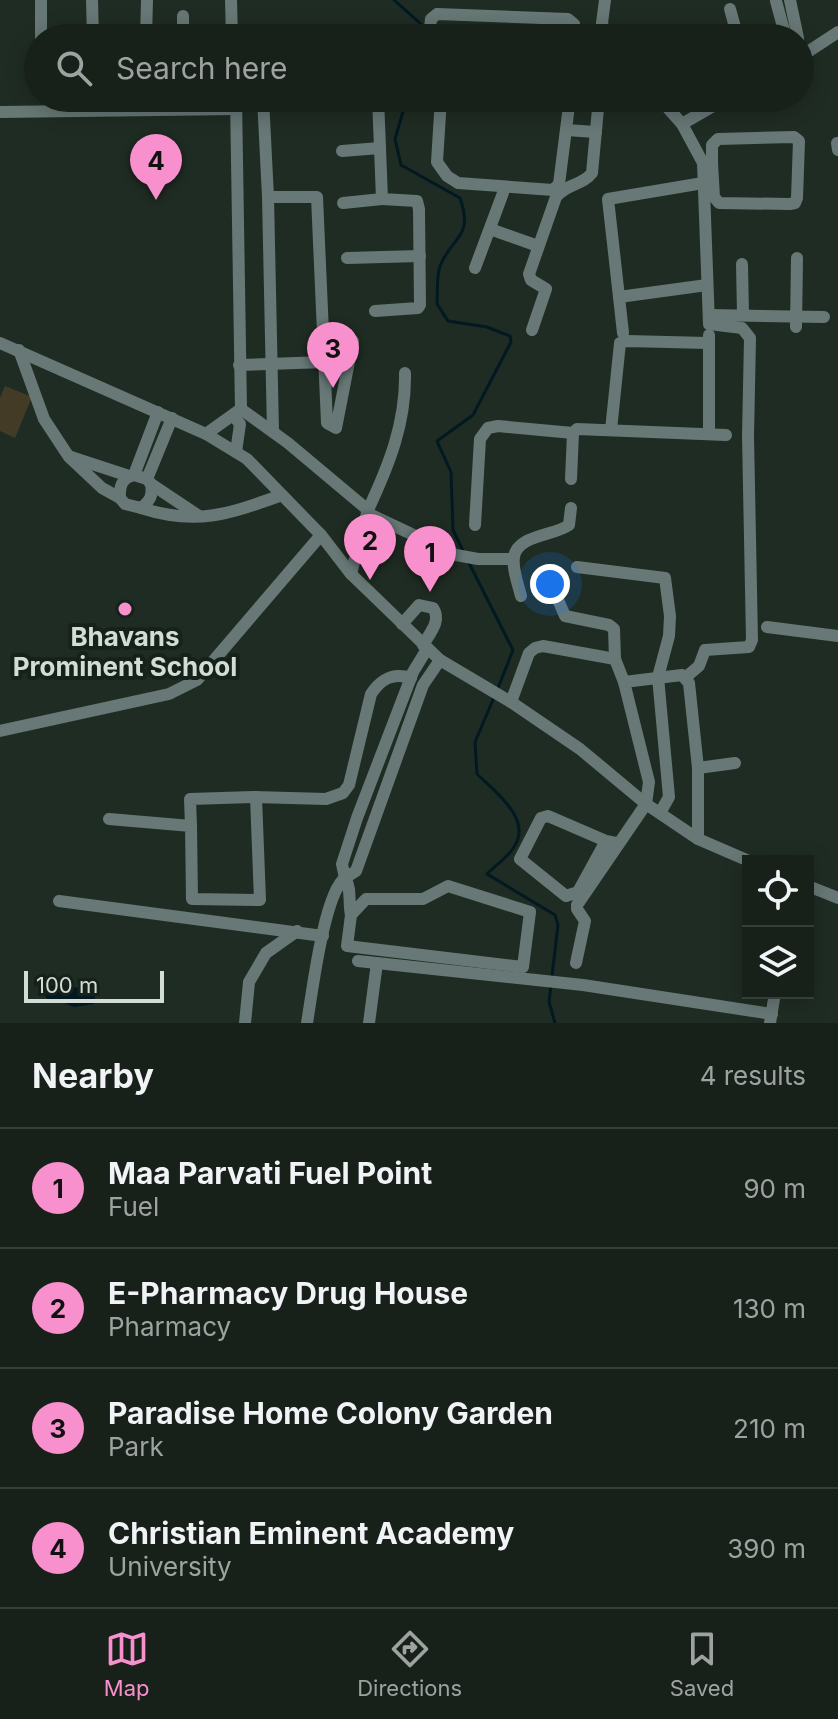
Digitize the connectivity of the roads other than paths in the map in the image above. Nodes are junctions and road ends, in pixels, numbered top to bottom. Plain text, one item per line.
1 (41, 0) edge
2 (92, 0) edge
3 (147, 0) edge
4 (231, 0) edge
5 (605, 0) edge
6 (790, 0) edge
7 (776, 1) edge
8 (730, 9) dead end
9 (183, 16) dead end
10 (41, 24) edge
11 (93, 24) edge
12 (146, 24) edge
13 (183, 24) edge
14 (232, 24) edge
15 (430, 24) edge
16 (574, 24) edge
17 (602, 24) edge
18 (734, 24) edge
19 (782, 24) edge
20 (795, 24) edge
21 (838, 32) edge
22 (814, 46) edge
23 (24, 107) edge
24 (0, 112) edge
25 (236, 112) edge
26 (264, 112) edge
27 (379, 112) edge
28 (440, 112) edge
29 (568, 112) edge
30 (598, 112) edge
31 (671, 112) edge
32 (703, 112) edge
33 (682, 124) junction
34 (566, 130) junction
35 (596, 132) junction
36 (838, 142) edge
37 (380, 148) junction
38 (838, 150) edge
39 (342, 151) dead end
40 (708, 163) junction
41 (703, 183) junction
42 (503, 193) dead end
43 (268, 197) junction
44 (382, 199) junction
45 (343, 203) dead end
46 (490, 229) junction
47 (538, 246) junction
48 (420, 256) junction
49 (347, 258) dead end
50 (797, 258) dead end
51 (742, 264) dead end
52 (475, 268) dead end
53 (707, 285) junction
54 (619, 297) junction
55 (375, 311) dead end
56 (743, 315) junction
57 (824, 317) dead end
58 (709, 320) junction
59 (796, 322) junction
60 (532, 330) dead end
61 (623, 333) dead end
62 (353, 341) dead end
63 (0, 343) edge
64 (708, 343) junction
65 (19, 350) junction
66 (325, 362) junction
67 (271, 363) junction
68 (239, 365) junction
69 (405, 373) dead end
70 (158, 412) junction
71 (237, 412) junction
72 (172, 418) junction
73 (611, 430) junction
74 (273, 432) junction
75 (573, 433) junction
76 (206, 434) junction
77 (709, 434) junction
78 (726, 435) dead end
79 (236, 452) junction
80 (69, 457) junction
81 (131, 476) junction
82 (571, 479) dead end
83 (149, 482) junction
84 (282, 495) junction
85 (120, 498) junction
86 (141, 508) junction
87 (571, 508) dead end
88 (368, 511) junction
89 (199, 517) junction
90 (475, 525) dead end
91 (321, 535) junction
92 (513, 559) junction
93 (577, 567) dead end
94 (351, 574) junction
95 (554, 576) dead end
96 (521, 596) dead end
97 (402, 624) junction
98 (767, 627) dead end
99 (838, 636) edge
100 (425, 647) junction
101 (615, 659) junction
102 (440, 660) junction
103 (658, 677) junction
104 (686, 677) junction
105 (411, 678) junction
106 (624, 682) junction
107 (510, 701) junction
108 (0, 731) edge
109 (735, 763) dead end
110 (698, 768) junction
111 (343, 793) junction
112 (256, 797) junction
113 (364, 800) junction
114 (646, 804) junction
115 (379, 806) junction
116 (660, 813) junction
117 (109, 819) dead end
118 (191, 826) junction
119 (698, 839) junction
120 (611, 842) junction
121 (742, 858) edge
122 (345, 878) junction
123 (814, 888) edge
124 (838, 898) edge
125 (59, 901) dead end
126 (351, 915) junction
127 (297, 931) junction
128 (323, 936) junction
129 (358, 961) dead end
130 (377, 963) junction
131 (576, 963) dead end
132 (774, 999) edge
133 (771, 1019) edge
134 (245, 1023) edge
135 (307, 1023) edge
136 (369, 1023) edge

1 - 10 street
2 - 11 street
3 - 12 street
4 - 14 street
5 - 17 street
6 - 20 street
7 - 19 street
8 - 18 street
9 - 13 street
15 - 16 street
21 - 22 street
23 - 24 street
25 - 68 street
26 - 43 street
27 - 37 street
28 - 34 street
29 - 34 street
30 - 35 street
31 - 33 street
32 - 33 street
33 - 40 street
34 - 35 street
35 - 47 street
36 - 38 street
37 - 39 street
37 - 44 street
40 - 40 street
40 - 41 street
41 - 53 street
41 - 54 street
42 - 46 street
43 - 66 street
43 - 67 street
44 - 45 street
44 - 48 street
46 - 47 street
46 - 52 street
47 - 60 street
48 - 49 street
48 - 55 street
50 - 59 street
51 - 56 street
53 - 54 street
53 - 58 street
54 - 61 street
56 - 58 street
56 - 59 street
57 - 59 street
58 - 64 street
58 - 104 street
62 - 66 street
63 - 65 street
64 - 73 street
64 - 77 street
65 - 70 street
65 - 80 street
66 - 67 street
67 - 68 street
67 - 74 street
68 - 71 street
69 - 88 street
70 - 72 street
70 - 81 street
71 - 74 street
71 - 76 street
71 - 79 street
72 - 76 street
72 - 83 street
73 - 75 street
73 - 77 street
74 - 88 street
75 - 82 street
75 - 90 street
76 - 79 street
77 - 78 street
79 - 84 street
80 - 81 street
80 - 85 street
81 - 83 street
81 - 85 street
83 - 86 street
83 - 89 street
84 - 89 street
84 - 91 street
85 - 86 street
86 - 89 street
87 - 92 street
88 - 92 street
88 - 94 street
91 - 94 street
91 - 108 street
92 - 96 street
93 - 103 street
94 - 97 street
95 - 101 street
97 - 100 street
97 - 100 street
98 - 99 street
100 - 102 street
100 - 105 street
101 - 106 street
101 - 107 street
102 - 107 street
102 - 115 street
103 - 104 street
103 - 106 street
103 - 116 street
104 - 110 street
105 - 111 street
105 - 113 street
106 - 114 street
107 - 114 street
109 - 110 street
110 - 119 street
111 - 112 street
111 - 113 street
112 - 118 street
112 - 118 street
113 - 115 street
113 - 122 street
114 - 116 street
114 - 120 street
115 - 122 street
116 - 119 street
117 - 118 street
119 - 121 street
120 - 120 street
120 - 131 street
122 - 126 street
122 - 128 street
123 - 124 street
125 - 127 street
126 - 126 street
127 - 128 street
127 - 134 street
128 - 135 street
129 - 130 street
130 - 133 street
130 - 136 street
132 - 133 street

